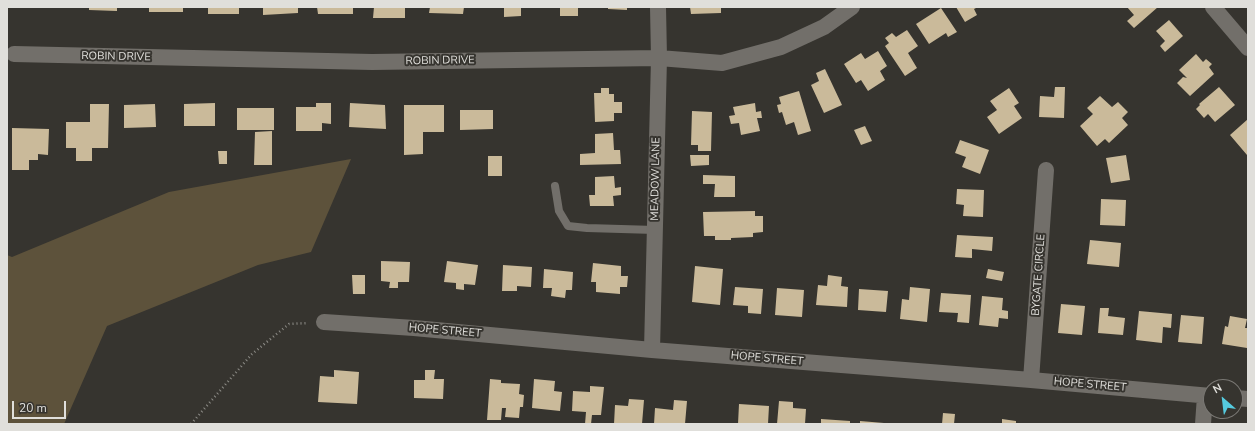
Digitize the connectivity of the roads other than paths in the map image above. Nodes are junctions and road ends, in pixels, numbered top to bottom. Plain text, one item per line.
1 (658, 7) edge
2 (852, 7) edge
3 (1213, 7) edge
4 (1248, 48) edge
5 (14, 54) dead end
6 (659, 58) junction
7 (1046, 170) dead end
8 (555, 186) dead end
9 (655, 230) junction
10 (324, 322) road end
11 (652, 350) junction
12 (1031, 380) junction
13 (1203, 396) edge

1 - 6 street, MEADOW LANE
2 - 6 street, ROBIN DRIVE
3 - 4 street
5 - 6 street, ROBIN DRIVE
6 - 9 street, MEADOW LANE
7 - 12 street, BYGATE CIRCLE
8 - 9 lane
9 - 11 street, MEADOW LANE
10 - 11 street, HOPE STREET
11 - 12 street, HOPE STREET
12 - 13 street, HOPE STREET

